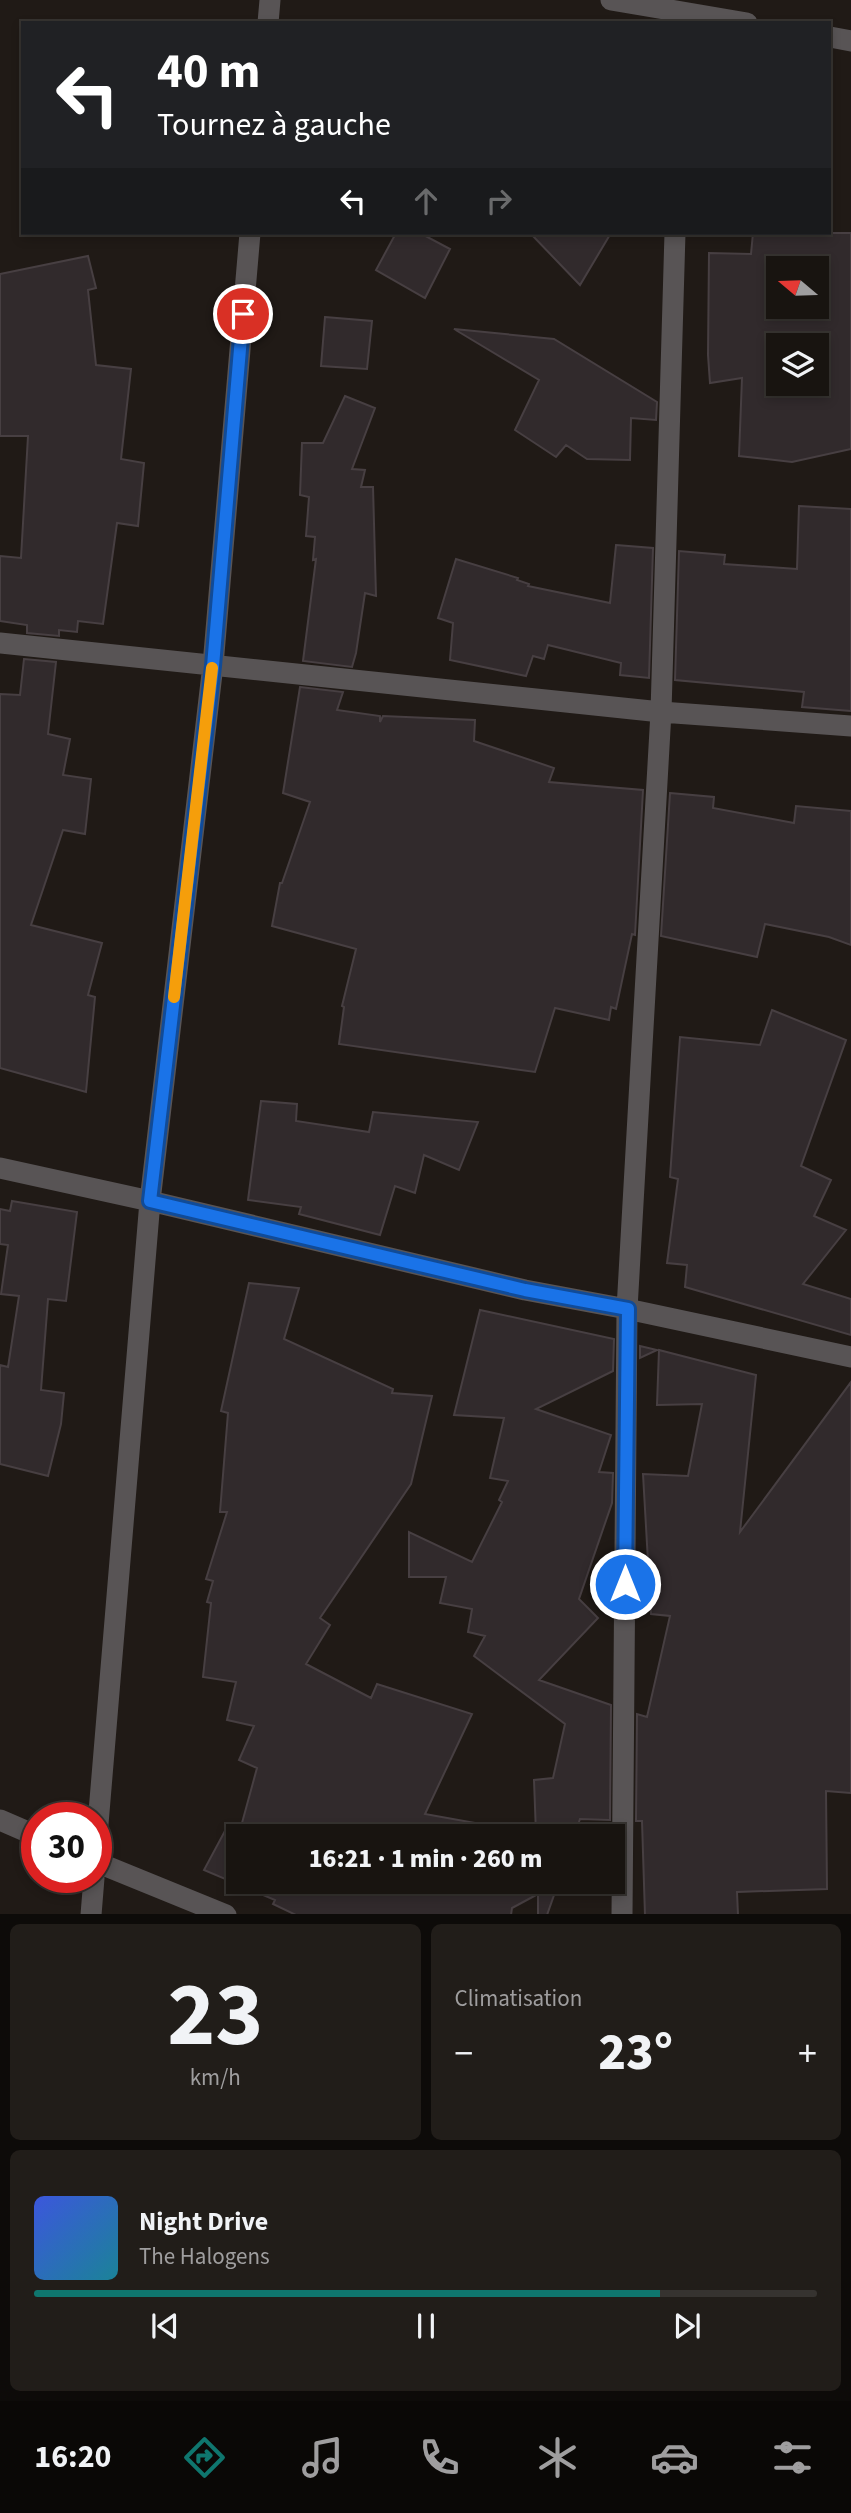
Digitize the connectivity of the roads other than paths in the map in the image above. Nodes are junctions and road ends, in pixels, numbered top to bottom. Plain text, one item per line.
1 (270, 0) edge
2 (611, 0) edge
3 (682, 11) edge
4 (268, 21) edge
5 (736, 21) edge
6 (831, 37) edge
7 (851, 41) edge
8 (250, 235) edge
9 (675, 235) edge
10 (0, 643) edge
11 (213, 666) junction
12 (661, 712) junction
13 (851, 726) edge
14 (0, 1168) edge
15 (150, 1201) junction
16 (628, 1309) junction
17 (851, 1357) edge
18 (100, 1802) edge
19 (0, 1820) edge
20 (21, 1829) edge
21 (112, 1868) edge
22 (93, 1893) edge
23 (91, 1914) edge
24 (226, 1914) edge
25 (622, 1914) edge

1 - 4 street
2 - 3 street
3 - 5 street
6 - 7 street
8 - 11 street
9 - 12 street
10 - 11 street
11 - 12 street
11 - 15 street
12 - 13 street
12 - 16 street
14 - 15 street
15 - 16 street
15 - 18 street
16 - 17 street
16 - 25 street
19 - 20 street
21 - 24 street
22 - 23 street

